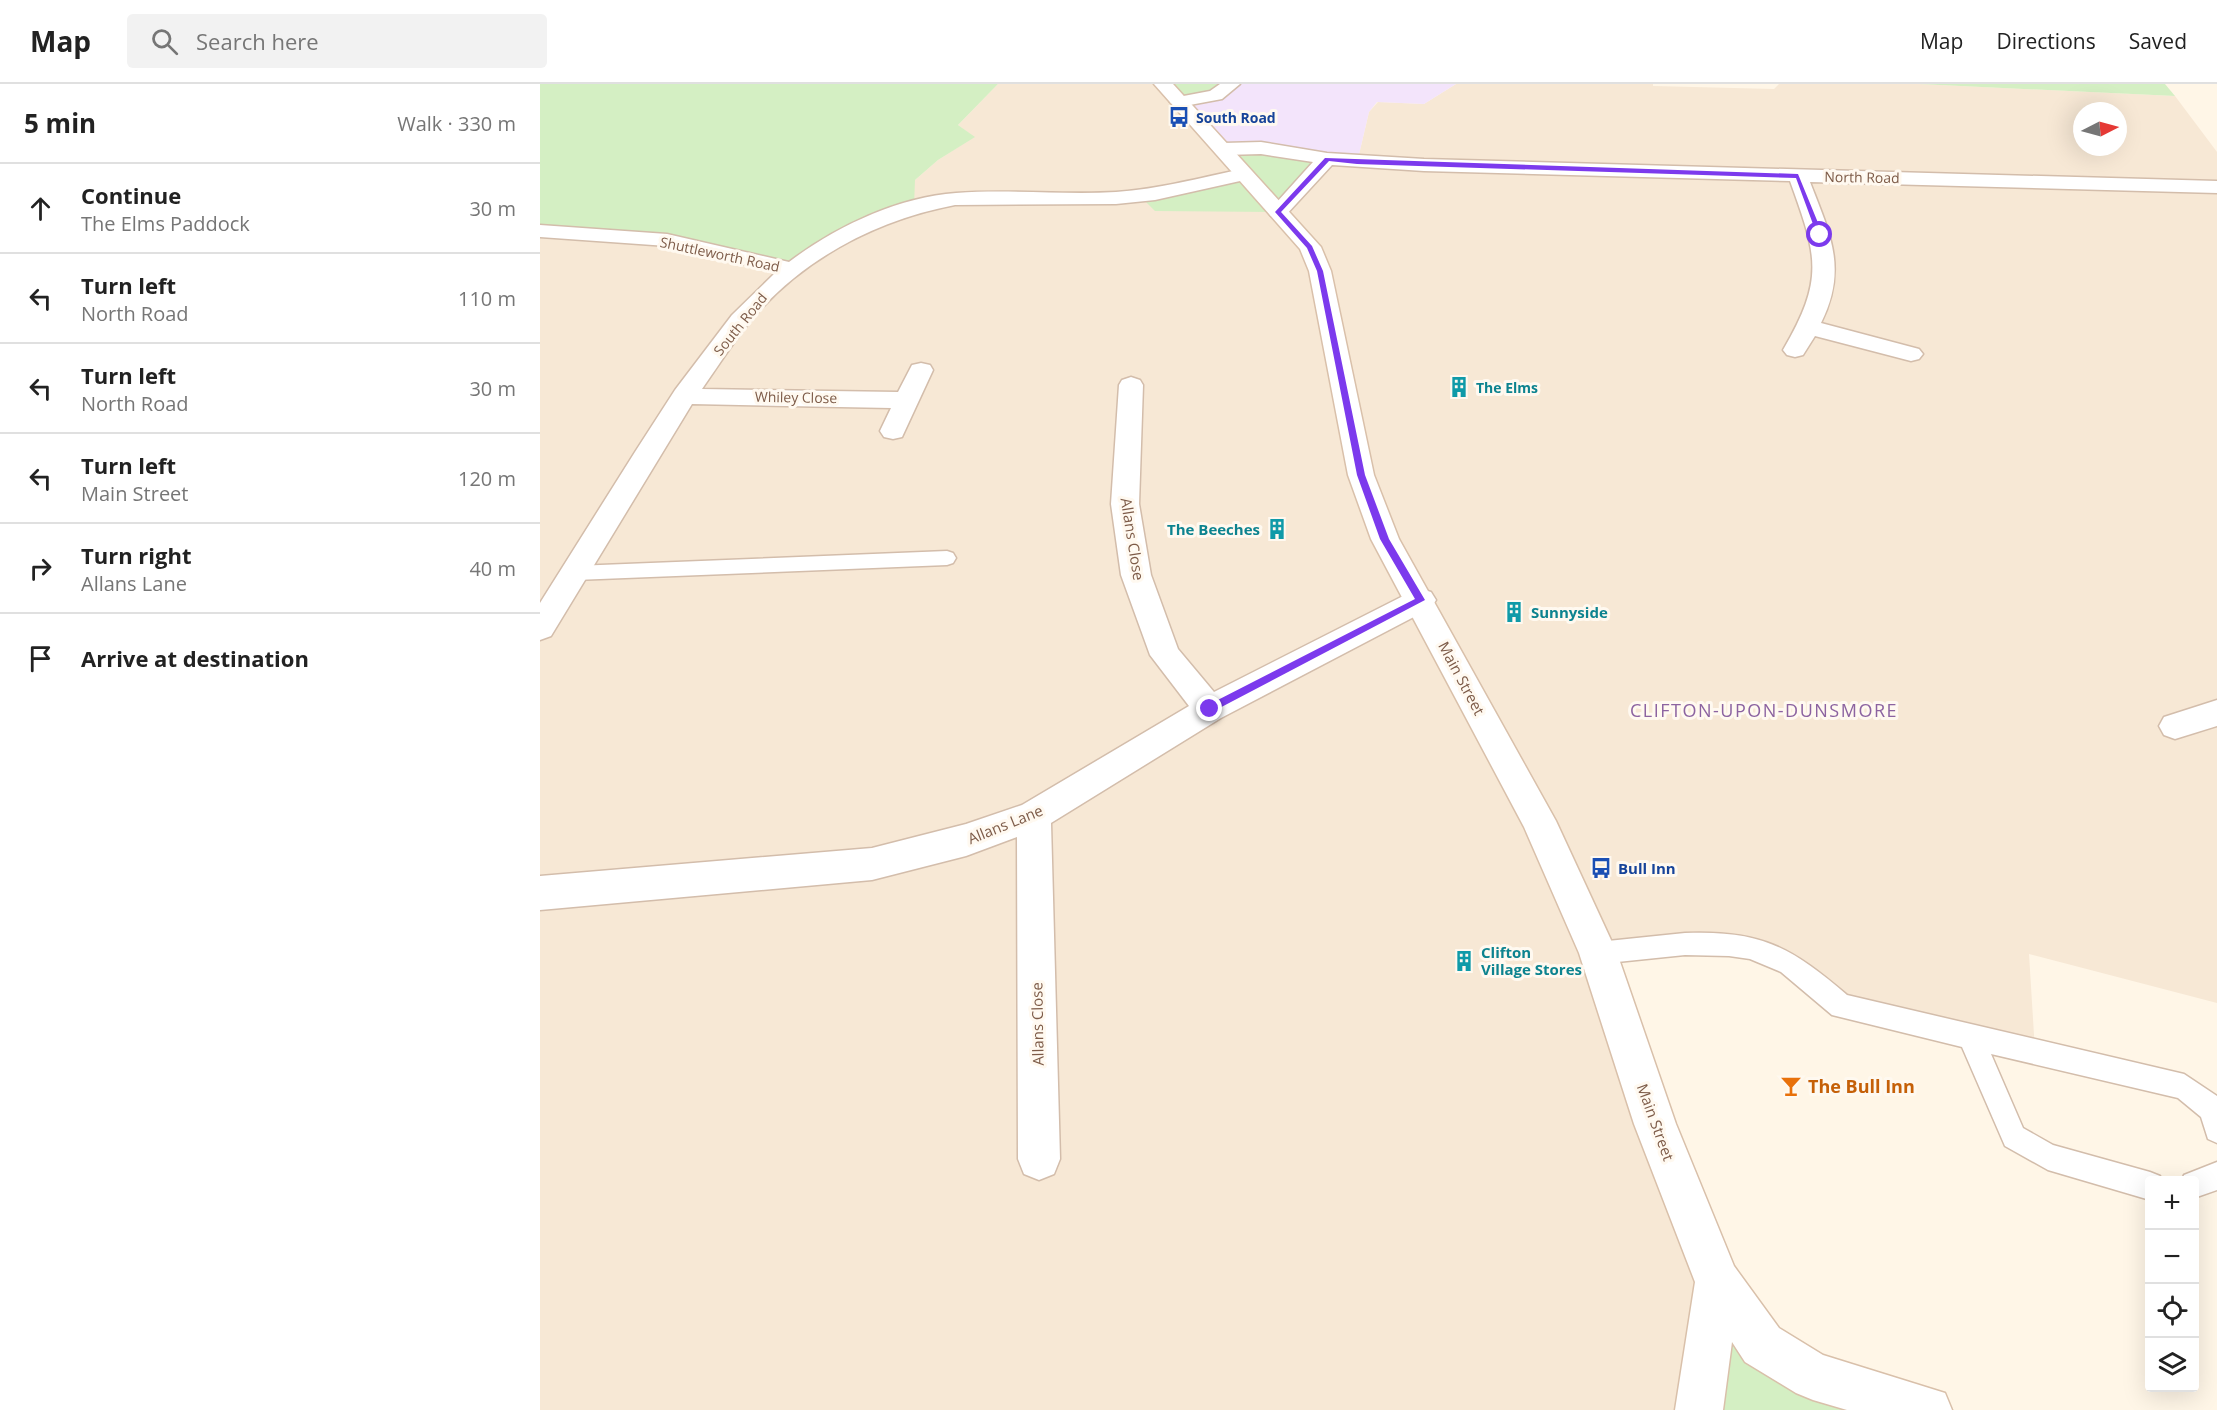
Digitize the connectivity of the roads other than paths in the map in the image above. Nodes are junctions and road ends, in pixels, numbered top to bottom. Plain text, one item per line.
1 (1163, 84) edge
2 (1231, 84) edge
3 (1179, 102) junction
4 (1327, 159) junction
5 (1233, 162) junction
6 (1798, 176) junction
7 (2217, 187) edge
8 (1278, 212) junction
9 (540, 231) edge
10 (792, 269) junction
11 (1808, 327) junction
12 (1795, 350) dead end
13 (1911, 354) dead end
14 (921, 370) dead end
15 (1131, 385) dead end
16 (684, 396) junction
17 (908, 400) junction
18 (893, 431) dead end
19 (947, 558) dead end
20 (575, 573) junction
21 (1420, 600) junction
22 (540, 628) edge
23 (1210, 709) junction
24 (2217, 713) edge
25 (2175, 726) dead end
26 (1034, 816) junction
27 (540, 893) edge
28 (1598, 953) junction
29 (1970, 1035) junction
30 (2217, 1130) edge
31 (1039, 1159) dead end
32 (2217, 1176) edge
33 (2199, 1183) edge
34 (2145, 1185) edge
35 (1718, 1282) junction
36 (1699, 1410) edge
37 (1928, 1410) edge

1 - 3 street, Main Street
2 - 3 street
3 - 5 street, Main Street
4 - 5 street, North Road
4 - 6 street, North Road
4 - 8 street
5 - 8 street, Main Street
5 - 10 street, South Road
6 - 7 street, North Road
6 - 11 street
8 - 21 street, Main Street
9 - 10 street, Shuttleworth Road
10 - 16 street, South Road
11 - 12 street
11 - 13 street
14 - 17 street
15 - 23 street, Allans Close
16 - 17 street, Whiley Close
16 - 20 street, South Road
17 - 18 street
19 - 20 lane
20 - 22 street, South Road
21 - 23 street, Allans Lane
21 - 28 street, Main Street
23 - 26 street, Allans Lane
24 - 25 street
26 - 27 street, Allans Lane
26 - 31 street, Allans Close
28 - 29 lane
28 - 35 street, Main Street
29 - 30 lane
29 - 34 lane
32 - 33 lane
35 - 36 street
35 - 37 street, Main Street

